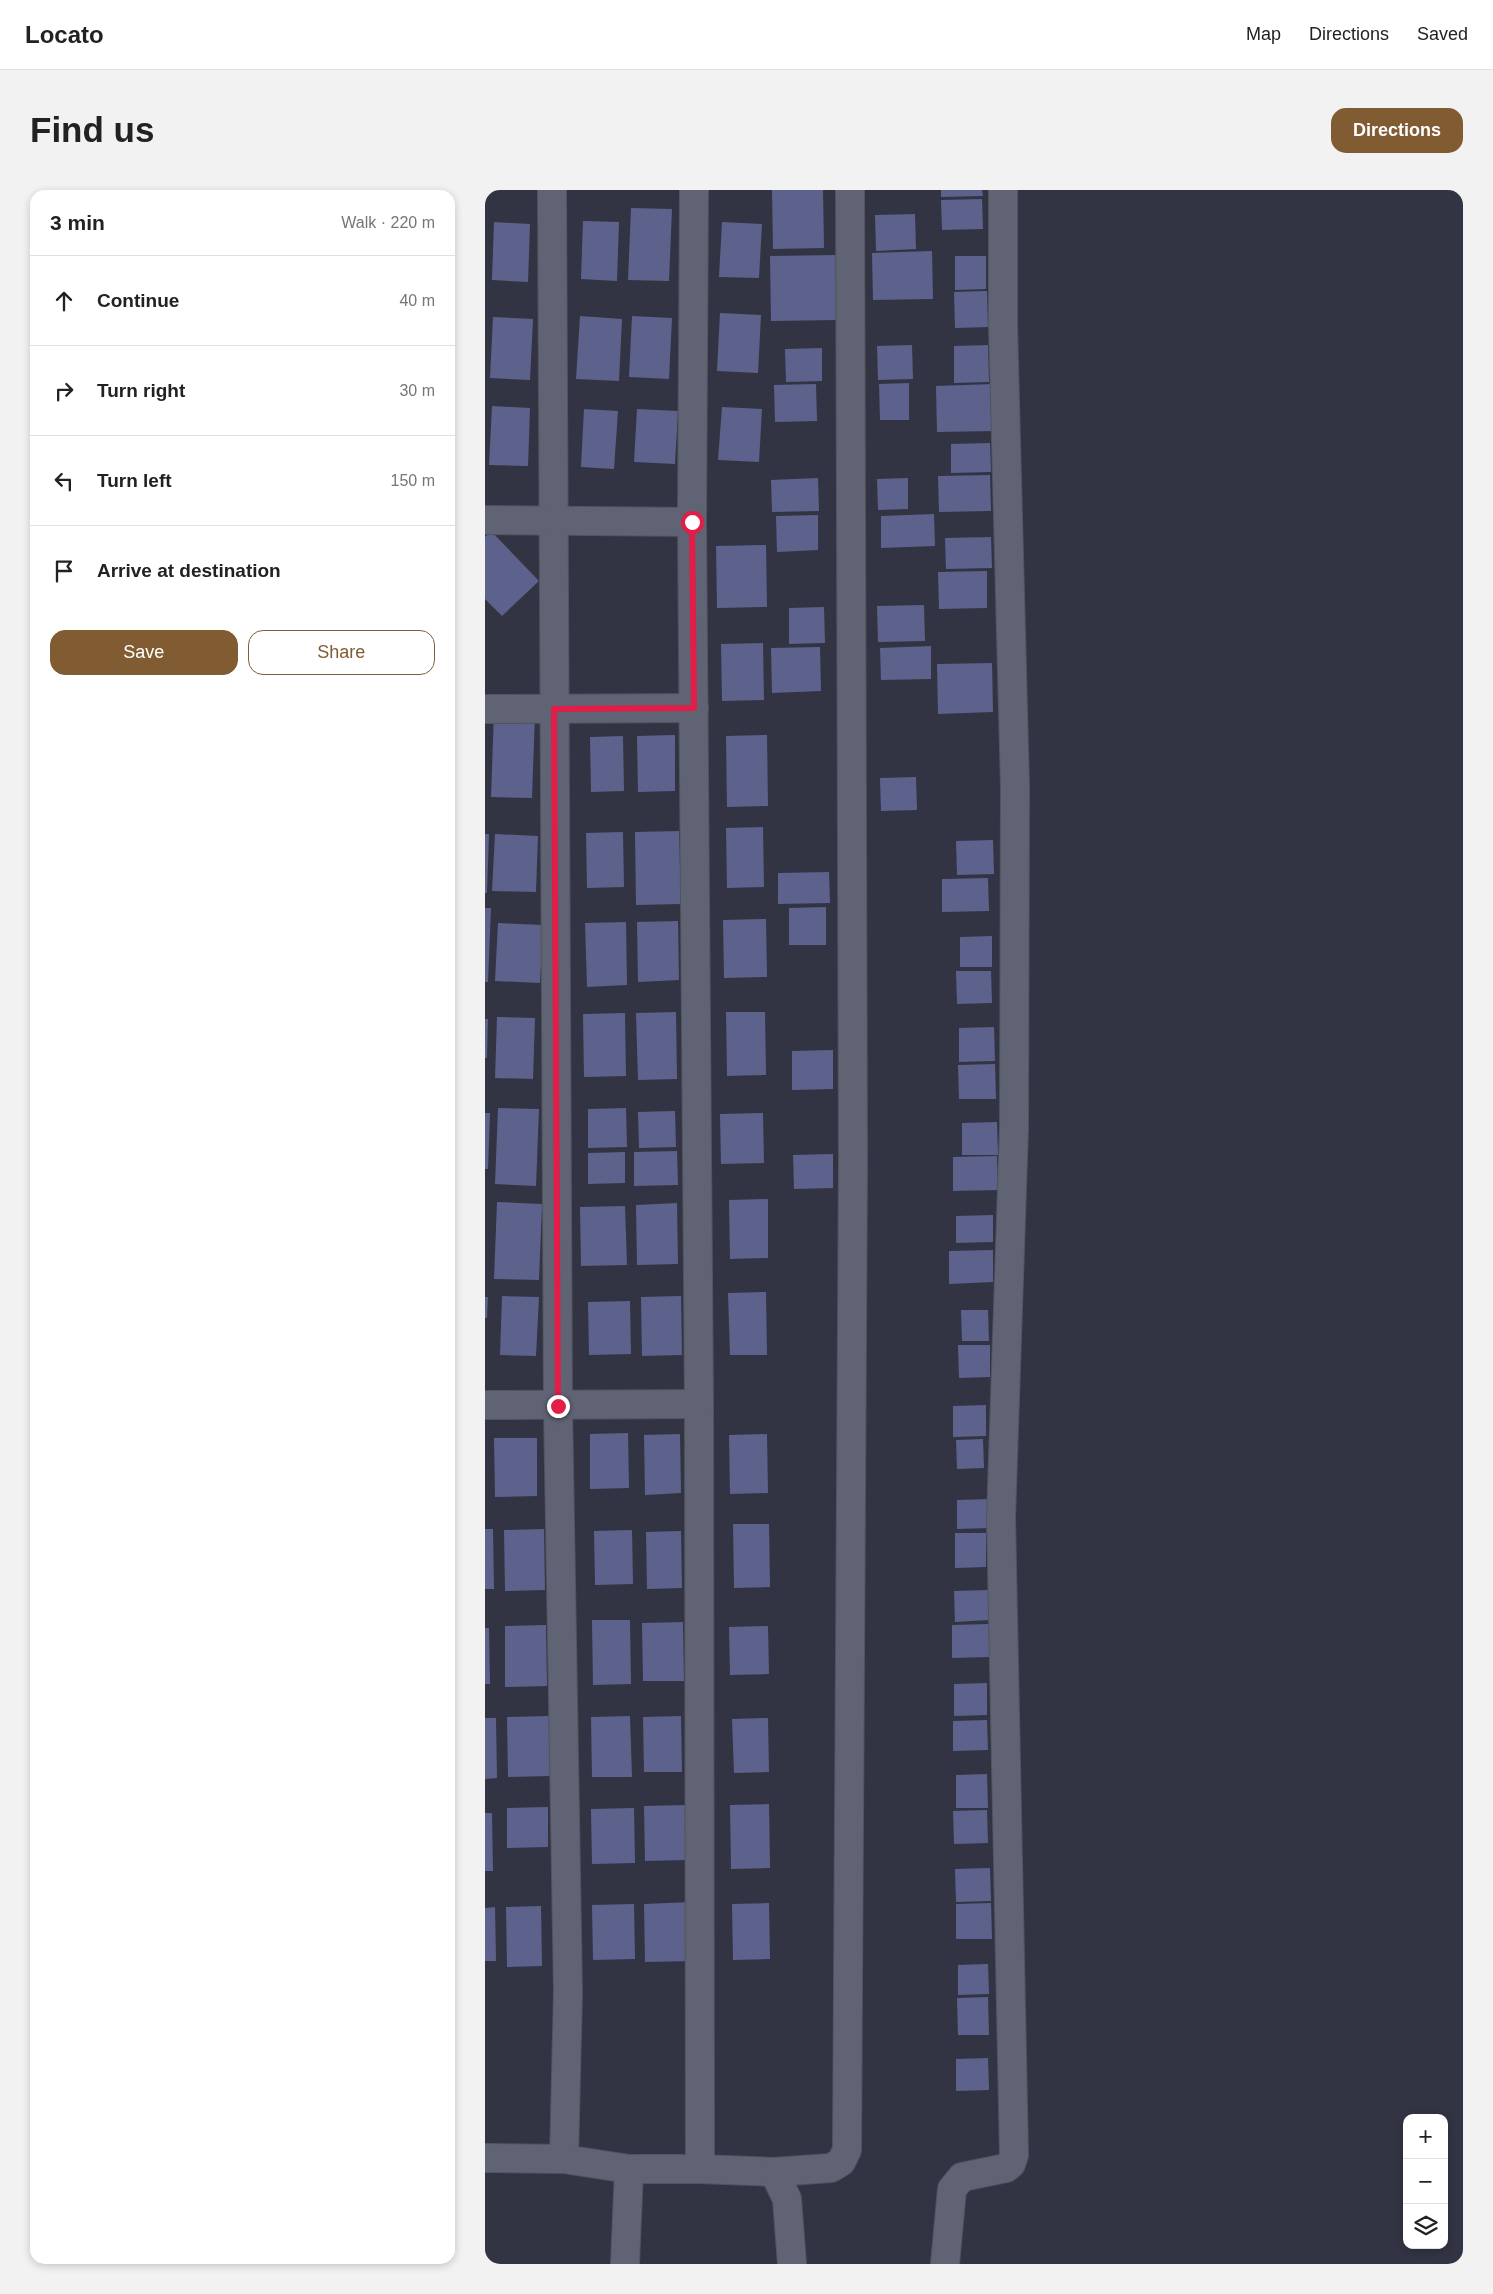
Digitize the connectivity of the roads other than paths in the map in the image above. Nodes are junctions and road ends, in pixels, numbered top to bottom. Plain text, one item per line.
1 (552, 190) edge
2 (694, 190) edge
3 (850, 190) edge
4 (1003, 190) edge
5 (485, 520) edge
6 (553, 521) junction
7 (692, 522) junction
8 (694, 708) junction
9 (485, 709) edge
10 (554, 709) junction
11 (699, 1404) junction
12 (485, 1405) edge
13 (558, 1406) junction
14 (485, 2158) edge
15 (564, 2159) junction
16 (629, 2169) junction
17 (700, 2169) junction
18 (774, 2172) junction
19 (625, 2264) edge
20 (792, 2264) edge
21 (945, 2264) edge

1 - 6 street
2 - 7 street
3 - 18 street
4 - 21 street
5 - 6 street
6 - 7 street
6 - 10 street
7 - 8 street
8 - 10 street
8 - 11 street
9 - 10 street
10 - 13 street
11 - 13 street
11 - 17 street
12 - 13 street
13 - 15 street
14 - 15 street
15 - 16 street
16 - 17 street
16 - 19 street
17 - 18 street
18 - 20 street

